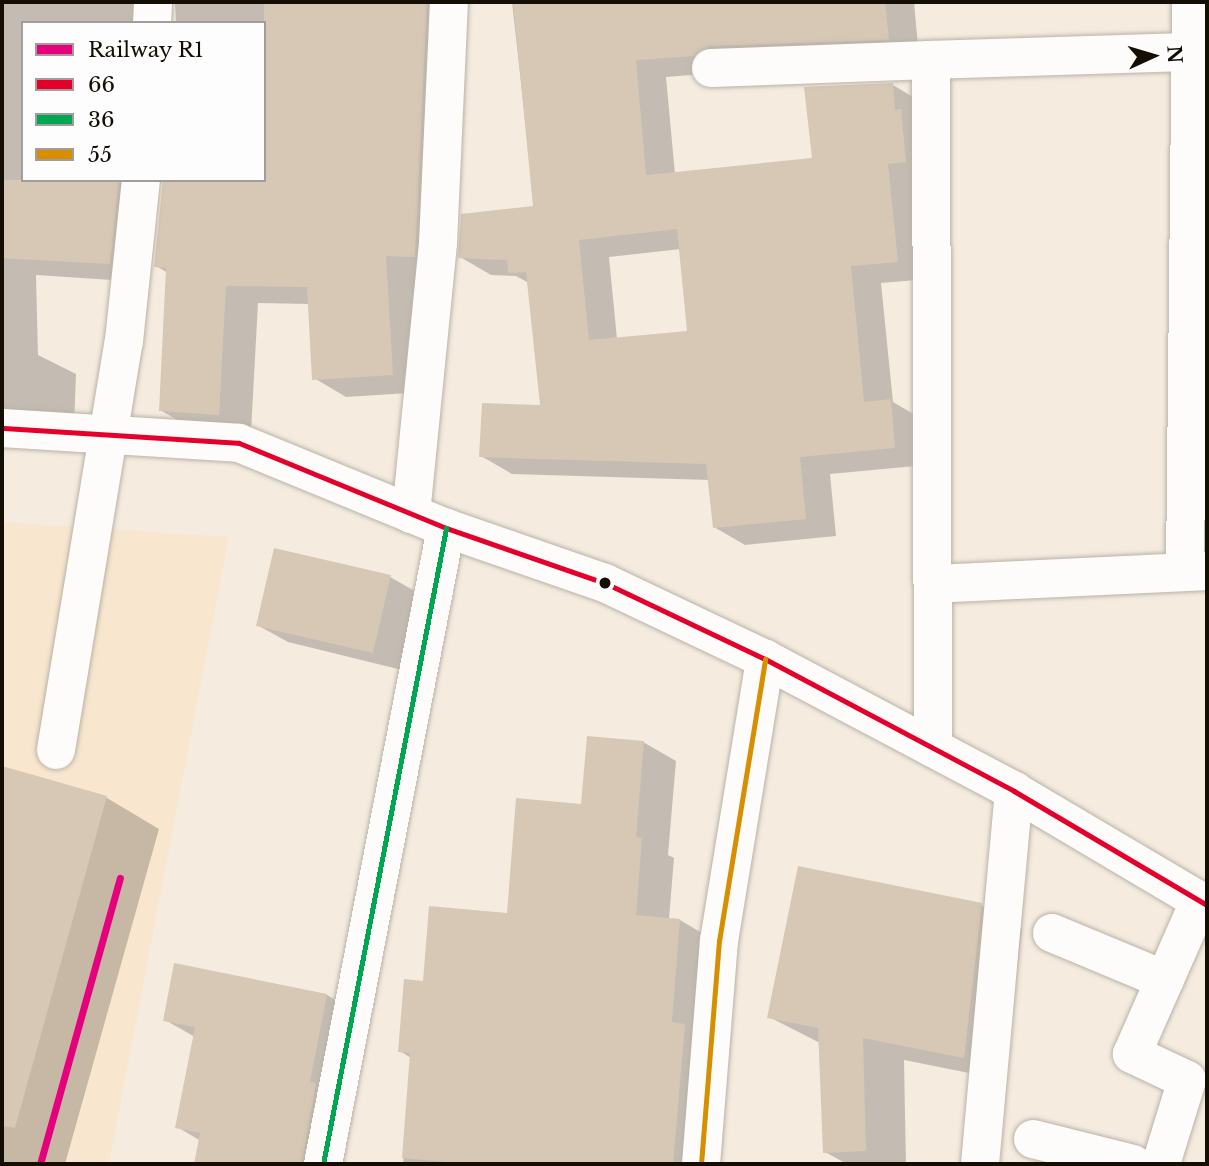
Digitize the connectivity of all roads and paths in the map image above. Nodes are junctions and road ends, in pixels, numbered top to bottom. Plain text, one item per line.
1 (153, 2) edge
2 (449, 2) edge
3 (1191, 2) edge
4 (152, 21) edge
5 (1192, 52) junction
6 (931, 60) junction
7 (711, 68) dead end
8 (141, 182) edge
9 (2, 428) edge
10 (109, 435) junction
11 (411, 514) junction
12 (446, 528) junction
13 (1196, 570) edge
14 (933, 584) junction
15 (765, 659) junction
16 (933, 748) junction
17 (56, 750) dead end
18 (1014, 791) junction
19 (1204, 903) edge
20 (1052, 933) dead end
21 (1166, 980) junction
22 (1032, 1139) dead end
23 (323, 1164) edge
24 (701, 1164) edge
25 (980, 1164) edge
26 (1133, 1164) edge
27 (1161, 1164) edge

1 - 4 street
2 - 11 street
3 - 5 street
5 - 6 street
5 - 13 street
6 - 7 street
6 - 14 street
8 - 10 street
9 - 10 street
10 - 11 street
10 - 17 street
11 - 12 street
12 - 15 street
12 - 23 street
13 - 14 street
14 - 16 street
15 - 16 street
15 - 24 street
16 - 18 street
18 - 19 street
18 - 25 street
19 - 21 street
20 - 21 street
21 - 27 street
22 - 26 street

